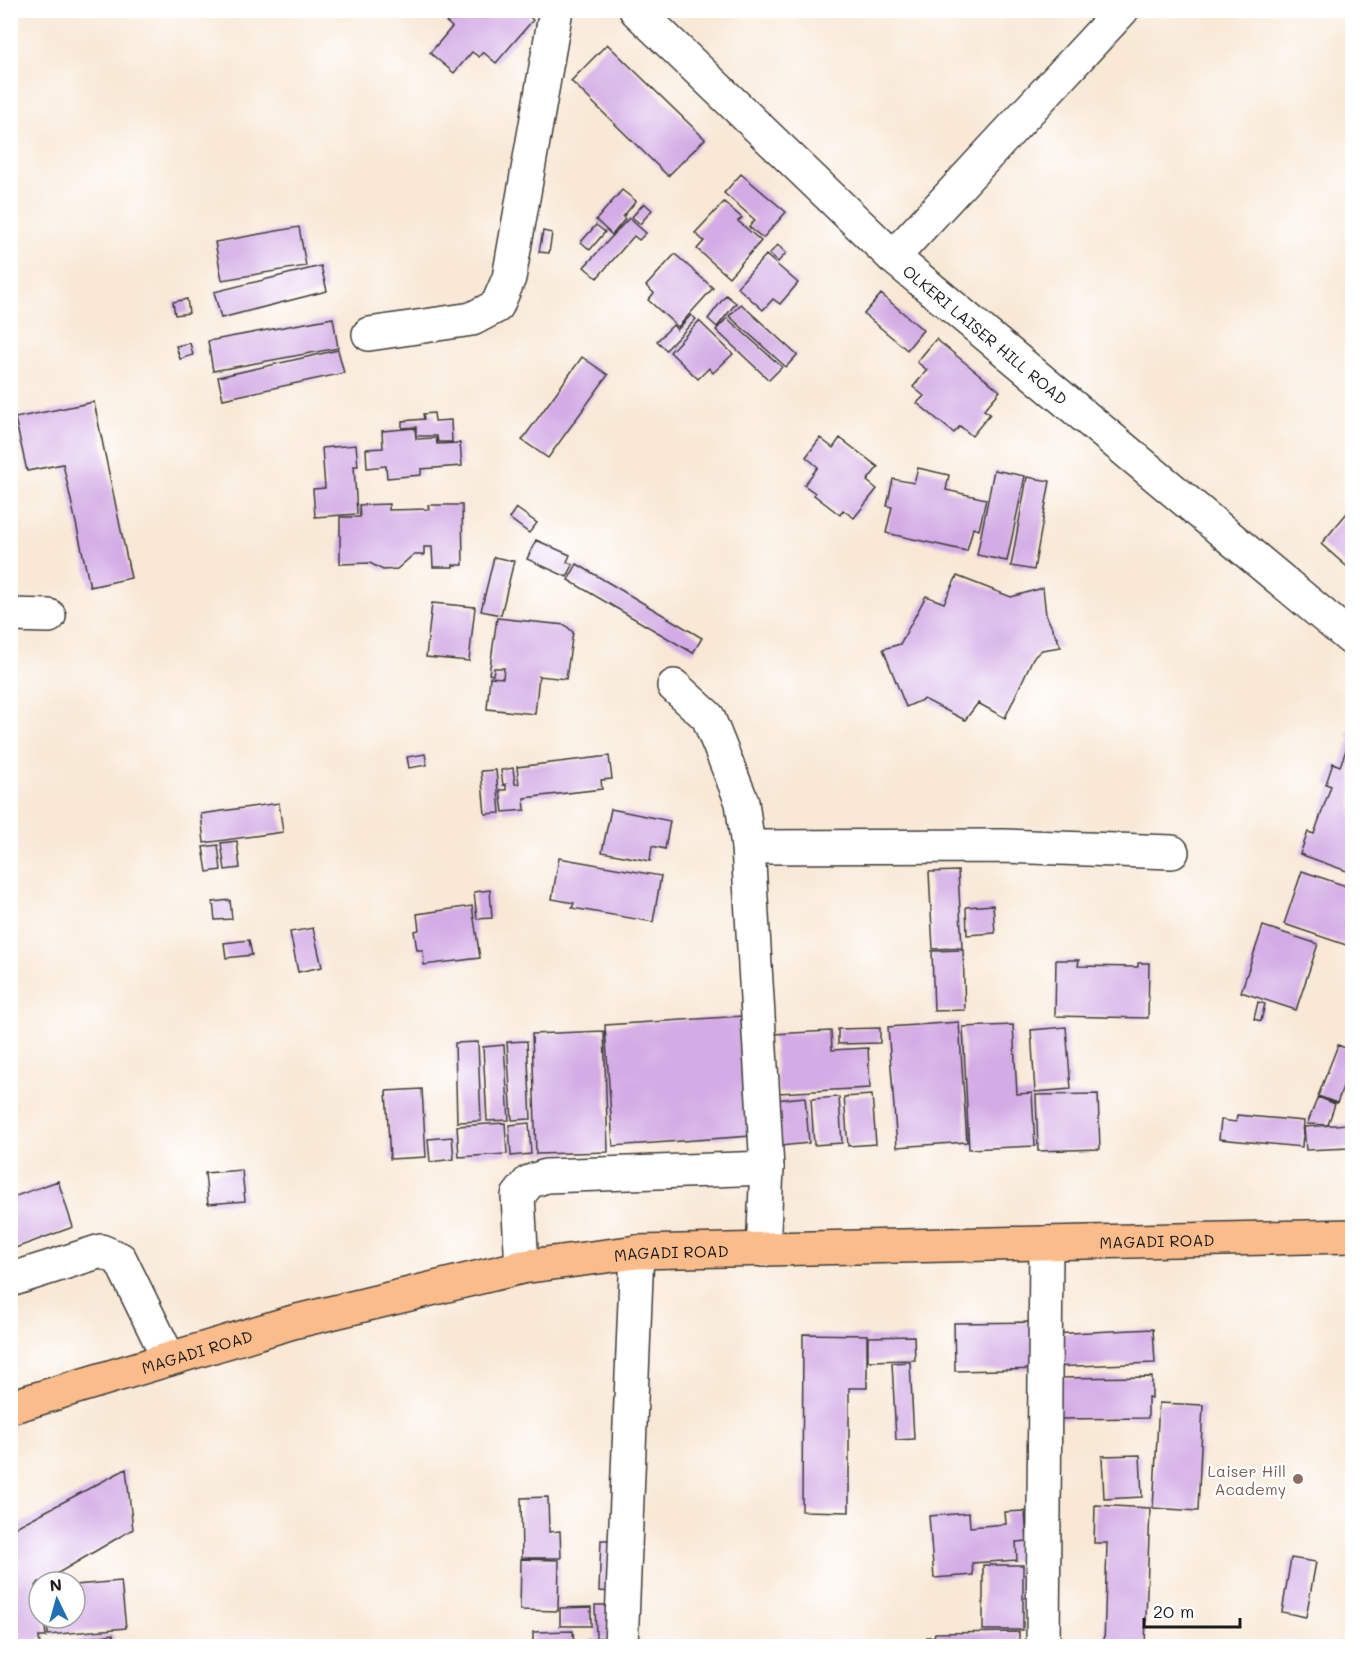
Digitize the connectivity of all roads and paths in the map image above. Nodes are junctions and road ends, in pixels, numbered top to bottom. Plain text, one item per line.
1 (556, 10) edge
2 (636, 10) edge
3 (1122, 10) edge
4 (893, 257) junction
5 (369, 334) dead end
6 (10, 615) edge
7 (49, 616) dead end
8 (1353, 639) edge
9 (674, 686) dead end
10 (748, 848) junction
11 (1172, 852) dead end
12 (767, 1168) junction
13 (1353, 1236) edge
14 (1046, 1243) junction
15 (763, 1250) junction
16 (637, 1252) junction
17 (522, 1267) junction
18 (10, 1280) edge
19 (169, 1359) junction
20 (10, 1407) edge
21 (621, 1647) edge
22 (1043, 1647) edge

1 - 5 street
2 - 4 street, OLKERI LAISER HILL ROAD
3 - 4 street
4 - 8 street, OLKERI LAISER HILL ROAD
6 - 7 street
9 - 10 street
10 - 11 street
10 - 12 street
12 - 15 street
12 - 17 street
13 - 14 highway, MAGADI ROAD
14 - 15 highway, MAGADI ROAD
14 - 22 street
15 - 16 highway, MAGADI ROAD
16 - 17 highway, MAGADI ROAD
16 - 21 street
17 - 19 highway, MAGADI ROAD
18 - 19 street
19 - 20 highway, MAGADI ROAD

